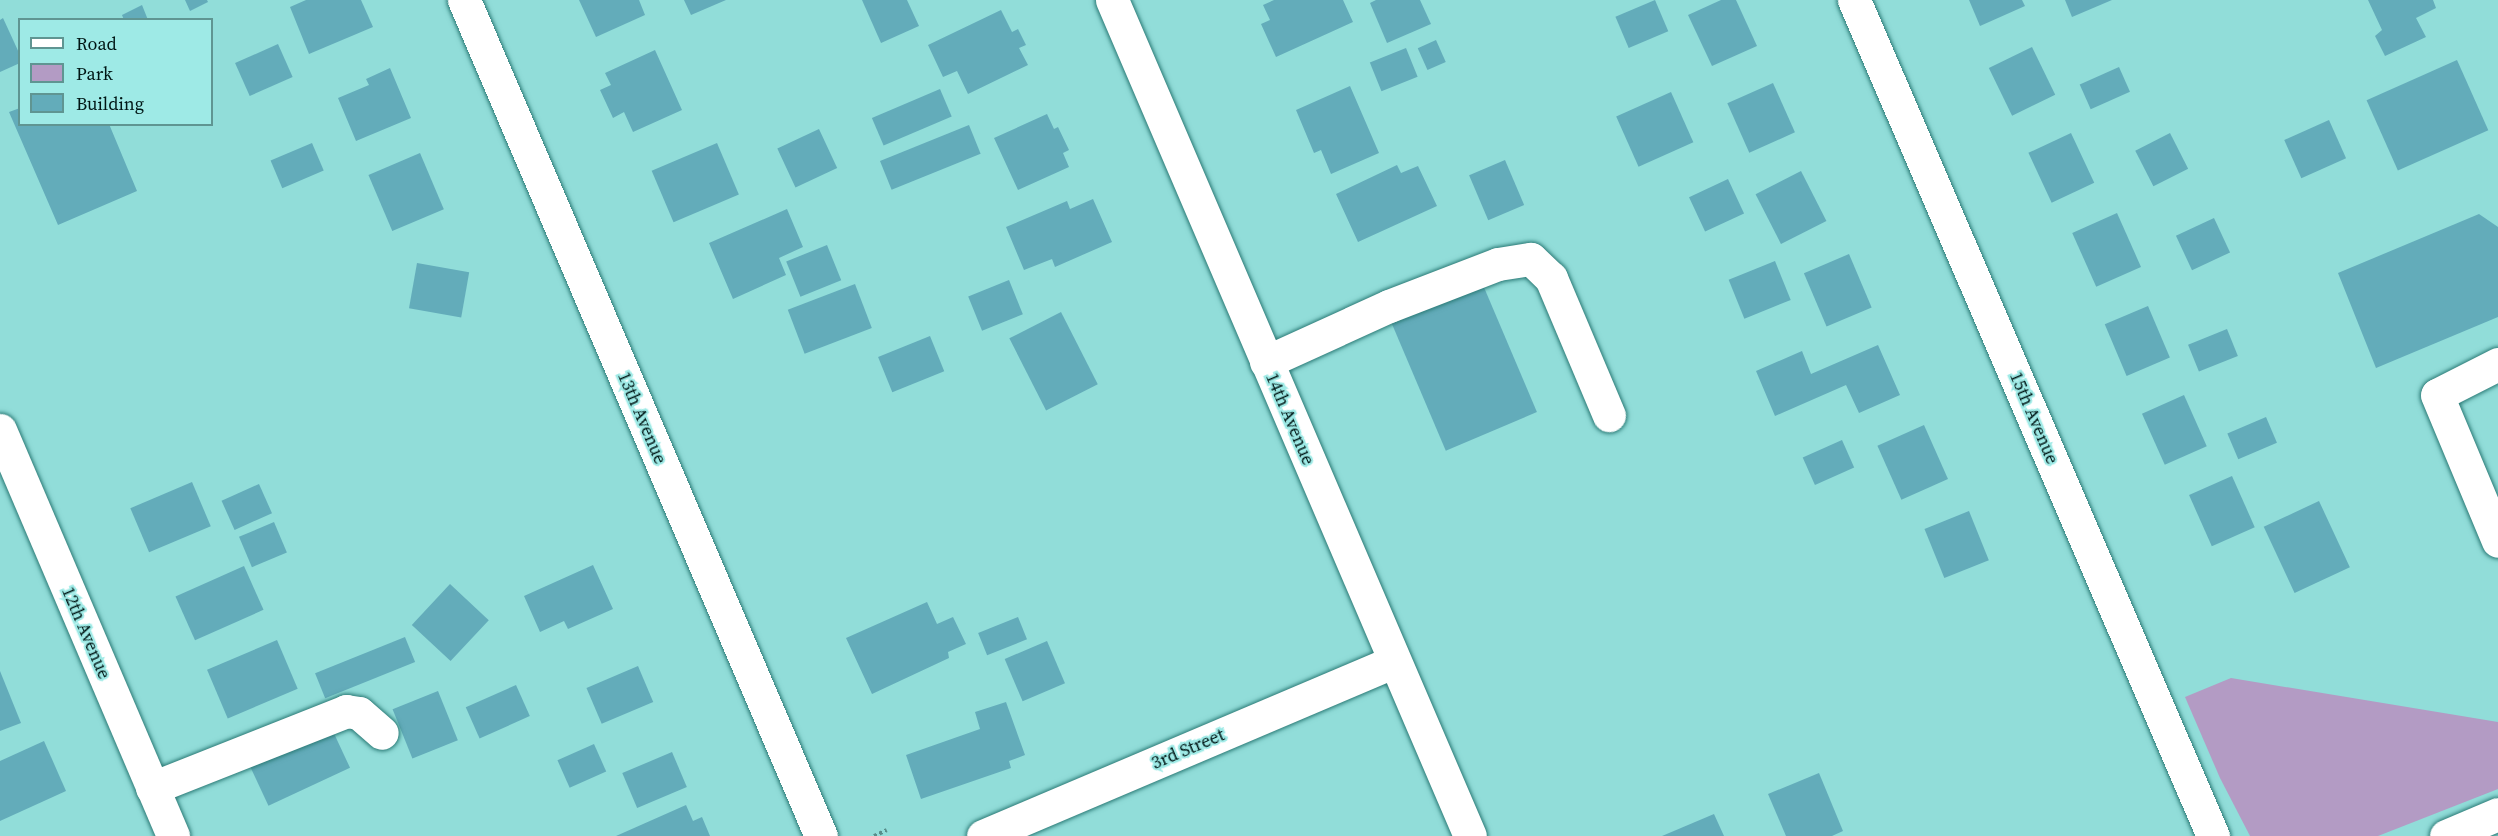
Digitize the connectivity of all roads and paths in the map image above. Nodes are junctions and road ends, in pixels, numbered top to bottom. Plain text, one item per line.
1 (464, 0) edge
2 (1112, 0) edge
3 (1854, 0) edge
4 (1266, 362) junction
5 (2498, 364) edge
6 (1610, 415) dead end
7 (0, 430) edge
8 (2498, 541) edge
9 (1393, 662) junction
10 (382, 733) dead end
11 (152, 788) junction
12 (2498, 814) edge
13 (887, 831) dead end
14 (173, 836) edge
15 (821, 836) edge
16 (874, 836) edge
17 (983, 836) edge
18 (1470, 836) edge
19 (2213, 836) edge
20 (2446, 836) edge

1 - 15 street, 13th Avenue
2 - 4 street, 14th Avenue
3 - 19 street, 15th Avenue
4 - 6 street
4 - 9 street, 14th Avenue
5 - 8 street
7 - 11 street, 12th Avenue
9 - 17 street, 3rd Street
9 - 18 street, 14th Avenue
10 - 11 street
11 - 14 street, 12th Avenue
12 - 20 street
13 - 16 path

